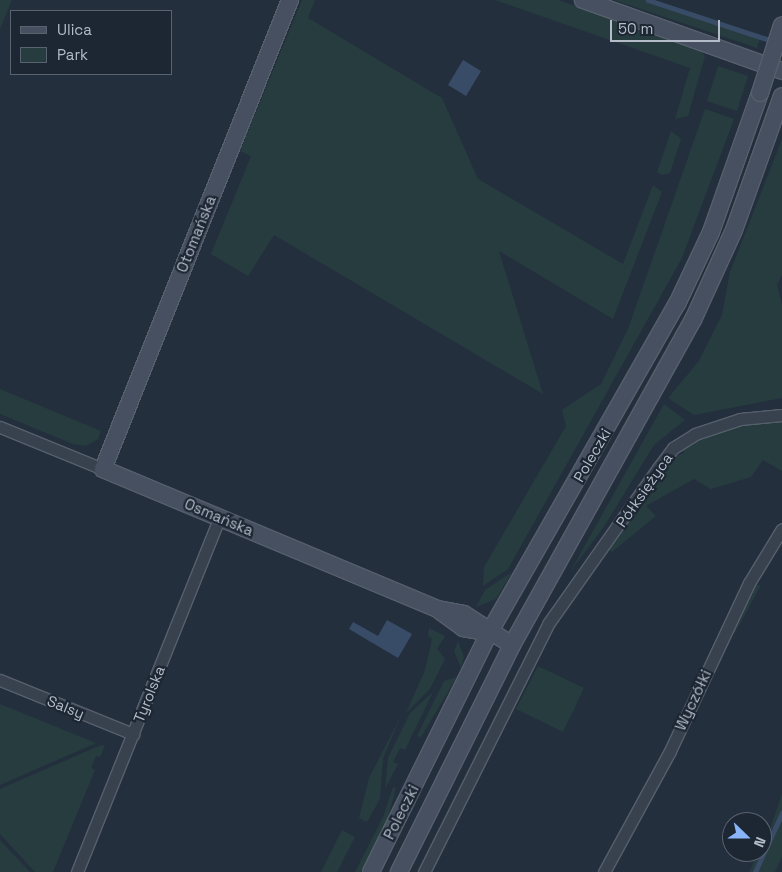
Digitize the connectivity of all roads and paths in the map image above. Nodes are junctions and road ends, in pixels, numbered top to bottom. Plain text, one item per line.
1 (290, 0) edge
2 (583, 0) edge
3 (782, 25) edge
4 (782, 71) edge
5 (781, 97) edge
6 (782, 415) edge
7 (0, 427) edge
8 (102, 469) junction
9 (220, 517) junction
10 (782, 529) edge
11 (489, 633) junction
12 (512, 644) junction
13 (0, 680) edge
14 (133, 734) junction
15 (77, 872) edge
16 (371, 872) edge
17 (399, 872) edge
18 (424, 872) edge
19 (604, 872) edge

1 - 8 main road, Otomańska
2 - 4 main road
3 - 11 main road, Poleczki, bridge
5 - 12 main road, Poleczki
6 - 18 street, Półksiężyca
7 - 8 street, Osmańska
8 - 9 main road, Osmańska
9 - 11 main road, Osmańska
9 - 14 street, Tyrolska
10 - 19 street, Wyczółki
11 - 12 main road, Osmańska
11 - 16 main road, Poleczki
12 - 17 main road, Poleczki
13 - 14 street, Salsy
14 - 15 street, Tyrolska

